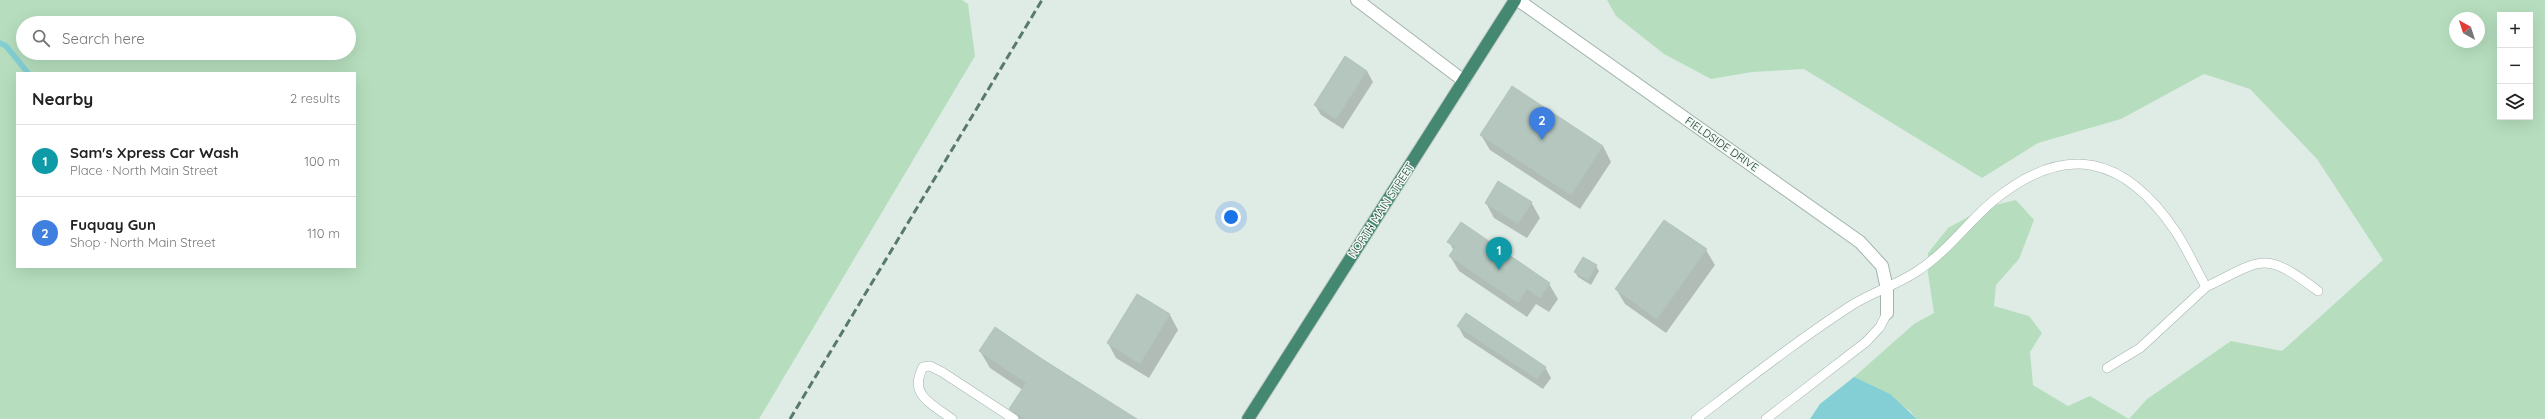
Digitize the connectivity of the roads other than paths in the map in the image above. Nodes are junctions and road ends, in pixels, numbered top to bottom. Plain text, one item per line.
1 (1357, 0) edge
2 (1515, 0) edge
3 (1518, 0) edge
4 (1464, 81) junction
5 (2206, 287) junction
6 (1887, 289) junction
7 (2318, 291) dead end
8 (1887, 313) joint
9 (2107, 368) dead end
10 (952, 419) edge
11 (1014, 419) edge
12 (1248, 419) edge
13 (1696, 419) edge
14 (1766, 419) edge

1 - 4 street
2 - 4 highway, NORTH MAIN STREET
3 - 6 street, FIELDSIDE DRIVE
4 - 12 highway, NORTH MAIN STREET
5 - 6 lane
5 - 7 lane
5 - 9 lane
6 - 8 street, FIELDSIDE DRIVE
6 - 13 lane
8 - 14 lane
10 - 11 lane

